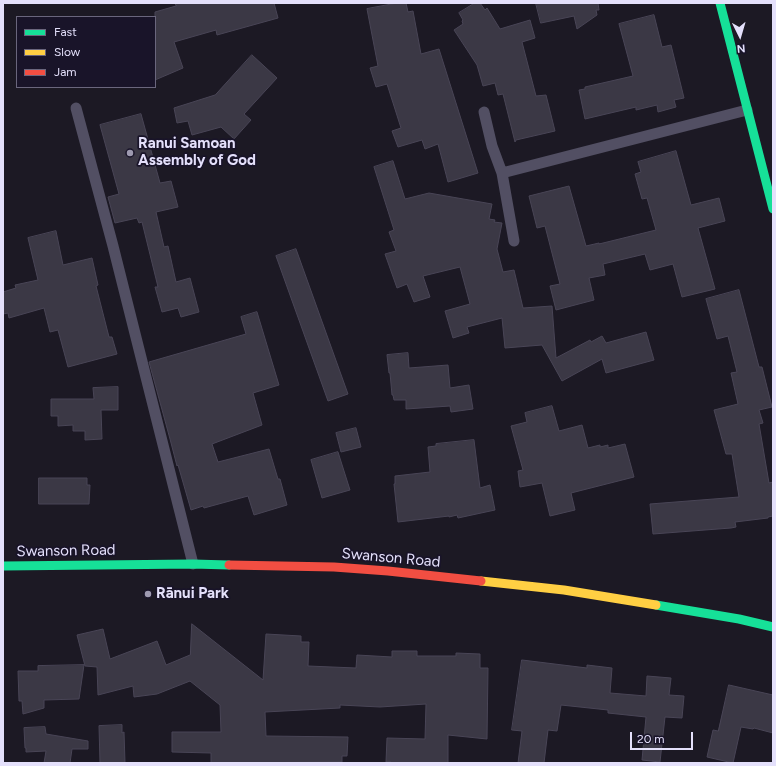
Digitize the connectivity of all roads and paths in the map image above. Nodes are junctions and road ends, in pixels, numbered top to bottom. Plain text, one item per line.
1 (720, 3) edge
2 (76, 108) dead end
3 (747, 110) junction
4 (484, 112) dead end
5 (502, 173) junction
6 (773, 209) edge
7 (514, 241) dead end
8 (193, 564) junction
9 (3, 566) edge
10 (773, 627) edge

1 - 3 main road
2 - 8 lane
3 - 5 lane
3 - 6 main road
4 - 5 lane
5 - 7 lane
8 - 9 main road, Swanson Road
8 - 10 main road, Swanson Road

